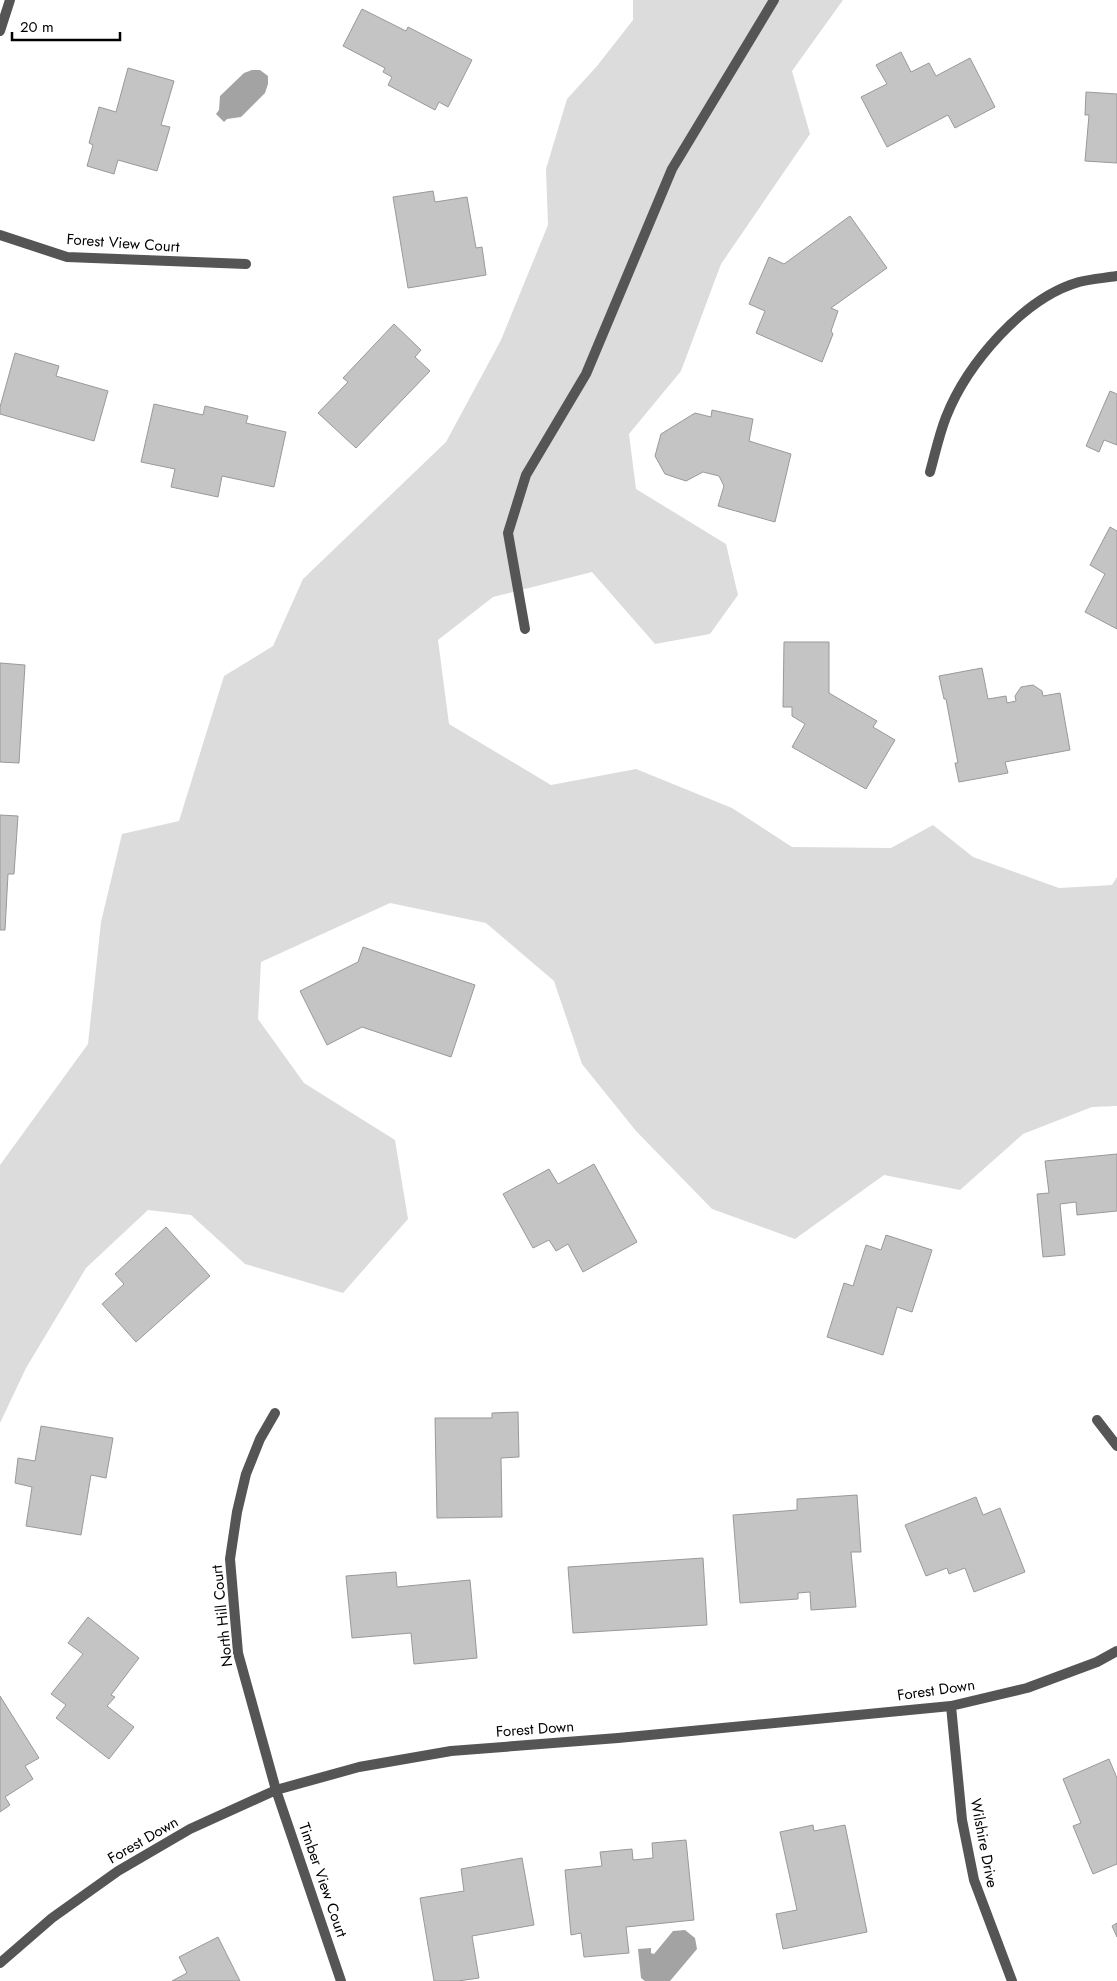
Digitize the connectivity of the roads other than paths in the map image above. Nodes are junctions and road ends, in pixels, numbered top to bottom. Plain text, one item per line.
1 (10, 0) edge
2 (774, 0) edge
3 (0, 31) edge
4 (0, 236) edge
5 (246, 264) dead end
6 (1117, 276) edge
7 (930, 472) dead end
8 (525, 629) dead end
9 (275, 1413) dead end
10 (1096, 1420) dead end
11 (1117, 1446) edge
12 (1117, 1652) edge
13 (951, 1706) junction
14 (276, 1790) junction
15 (0, 1963) edge
16 (342, 1981) edge
17 (1012, 1981) edge

1 - 3 street
2 - 8 street
4 - 5 street, Forest View Court
6 - 7 street
9 - 14 street, North Hill Court
10 - 11 street
12 - 13 street, Forest Down
13 - 14 street, Forest Down
13 - 17 street, Wilshire Drive
14 - 15 street, Forest Down
14 - 16 street, Timber View Court

